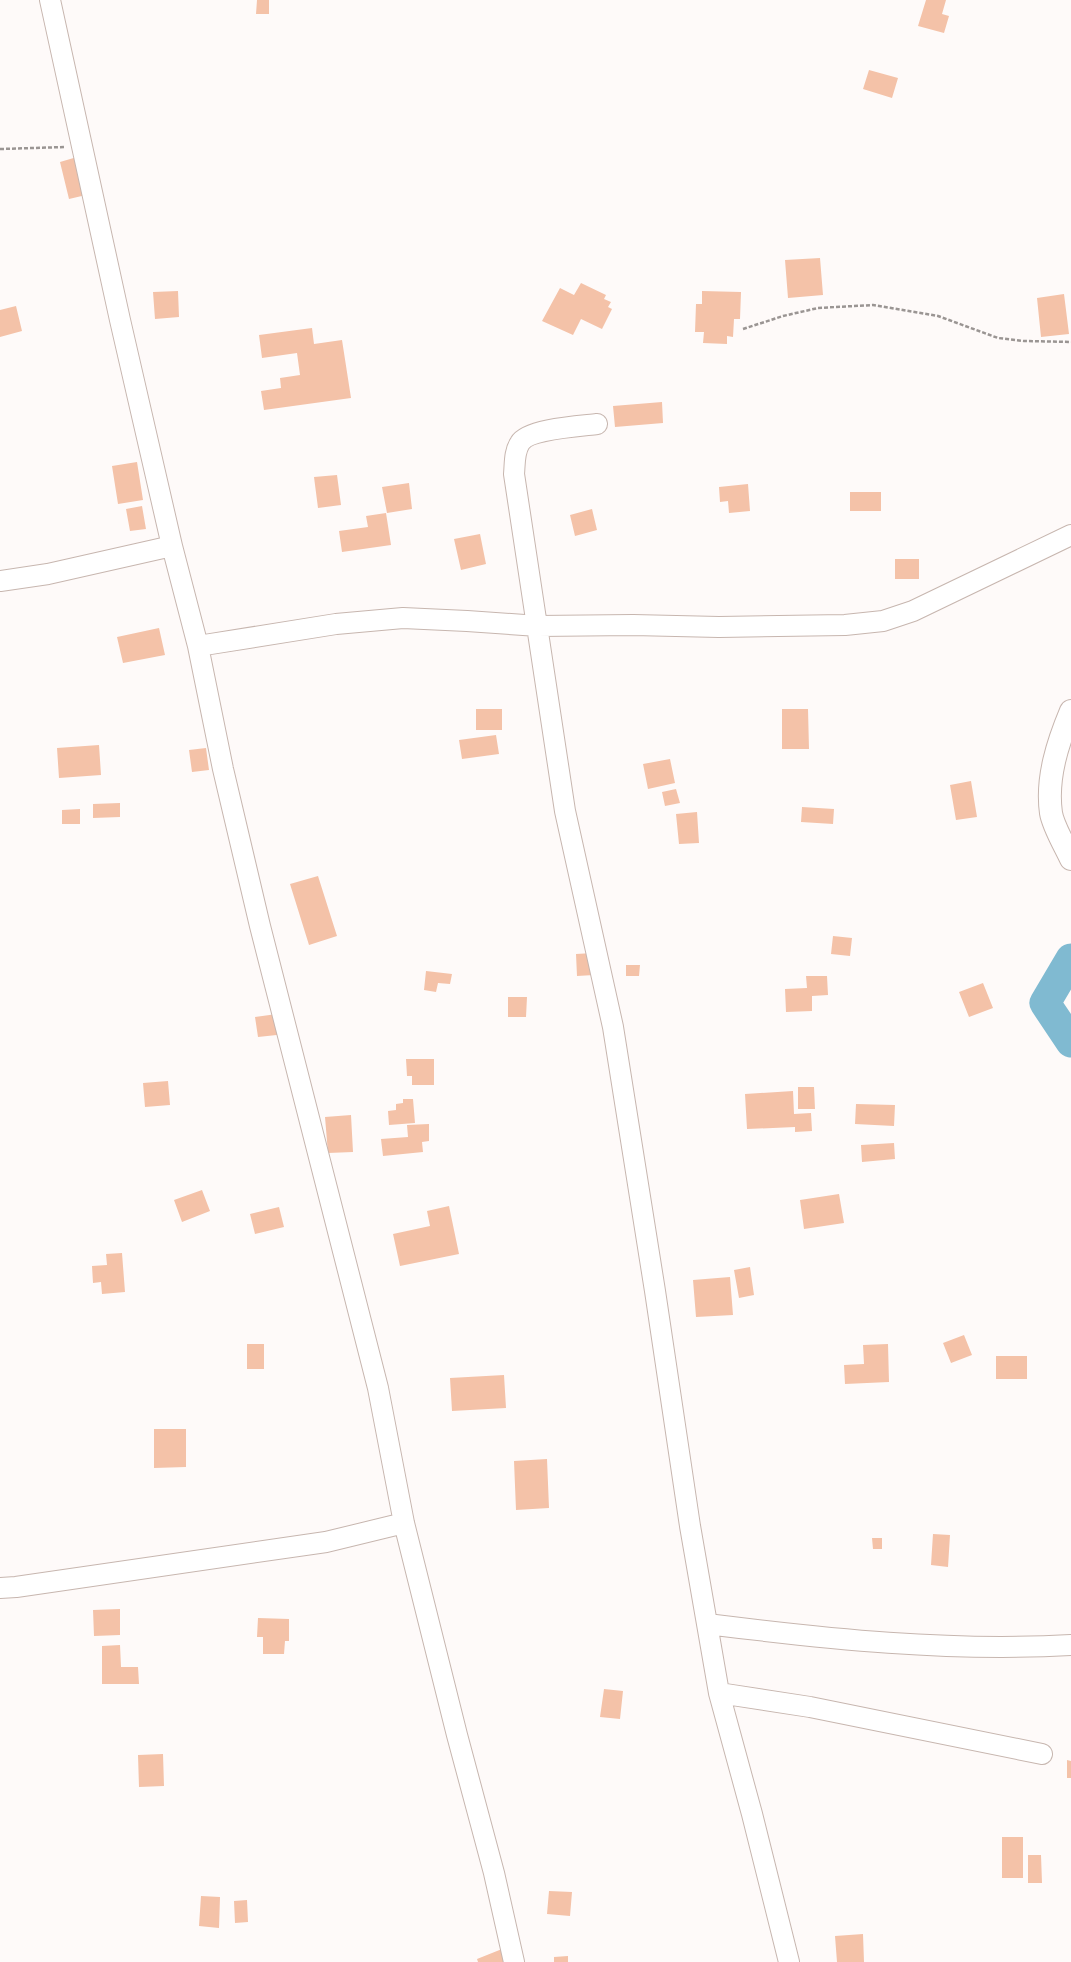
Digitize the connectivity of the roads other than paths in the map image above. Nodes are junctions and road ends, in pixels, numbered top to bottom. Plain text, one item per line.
1 (50, 0) edge
2 (597, 424) dead end
3 (1071, 535) edge
4 (172, 546) junction
5 (0, 581) edge
6 (538, 626) junction
7 (198, 646) junction
8 (1071, 711) edge
9 (1068, 853) edge
10 (404, 1523) junction
11 (0, 1588) edge
12 (707, 1624) junction
13 (1071, 1645) edge
14 (719, 1693) junction
15 (1042, 1754) dead end
16 (514, 1962) edge
17 (789, 1962) edge

1 - 4 street
2 - 6 street
3 - 6 street
4 - 5 street
4 - 7 street
6 - 7 street
6 - 12 street
7 - 10 street
8 - 9 main road
10 - 11 street
10 - 16 street
12 - 13 street
12 - 14 street
14 - 15 street
14 - 17 street

